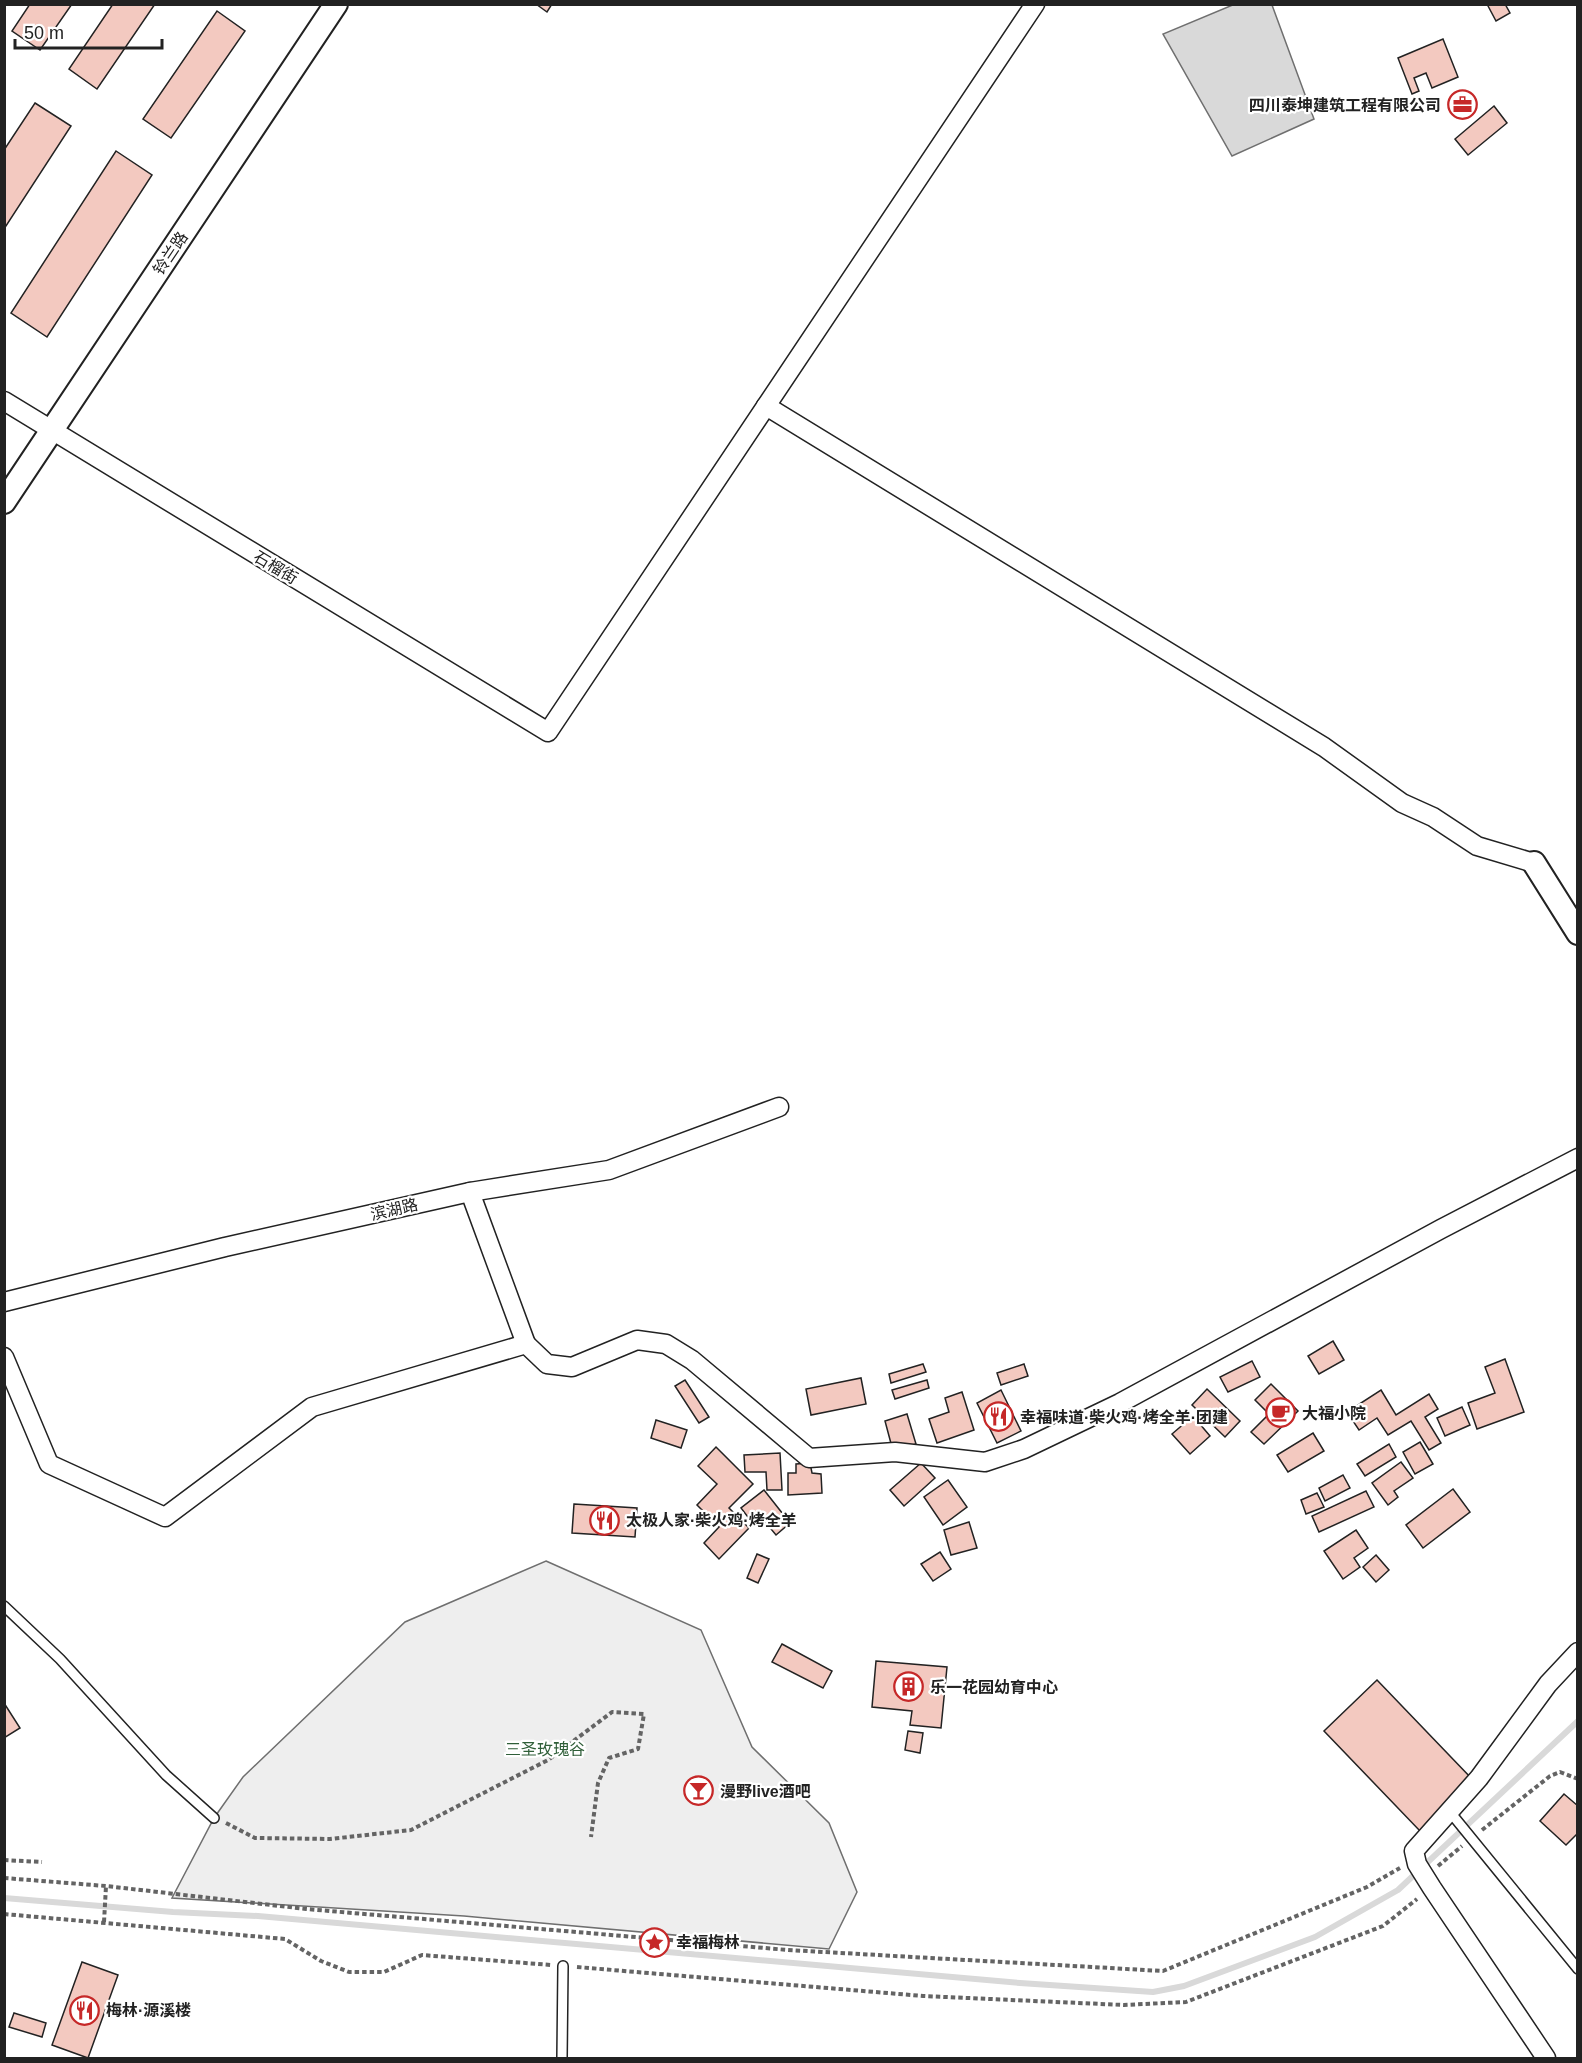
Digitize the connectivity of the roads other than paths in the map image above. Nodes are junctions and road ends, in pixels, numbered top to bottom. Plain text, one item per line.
1 (336, 4) edge
2 (1035, 4) edge
3 (4, 401) edge
4 (766, 406) junction
5 (52, 431) junction
6 (4, 502) edge
7 (1534, 863) joint
8 (1578, 933) edge
9 (779, 1107) dead end
10 (1578, 1158) edge
11 (470, 1192) junction
12 (4, 1302) edge
13 (526, 1344) junction
14 (4, 1357) edge
15 (4, 1606) edge
16 (1578, 1652) edge
17 (1454, 1817) junction
18 (214, 1818) road end
19 (563, 1966) road end
20 (1578, 1969) edge
21 (562, 2058) edge
22 (1546, 2058) edge

1 - 5 street, 铃兰路
2 - 4 street
3 - 5 street, 石榴街
4 - 5 street, 石榴街
4 - 7 street
5 - 6 street, 铃兰路
7 - 8 street
9 - 11 street, 滨湖路
10 - 13 street
11 - 12 street, 滨湖路
11 - 13 street
13 - 14 street
15 - 18 lane
16 - 17 street
17 - 20 lane
17 - 22 street
19 - 21 lane

